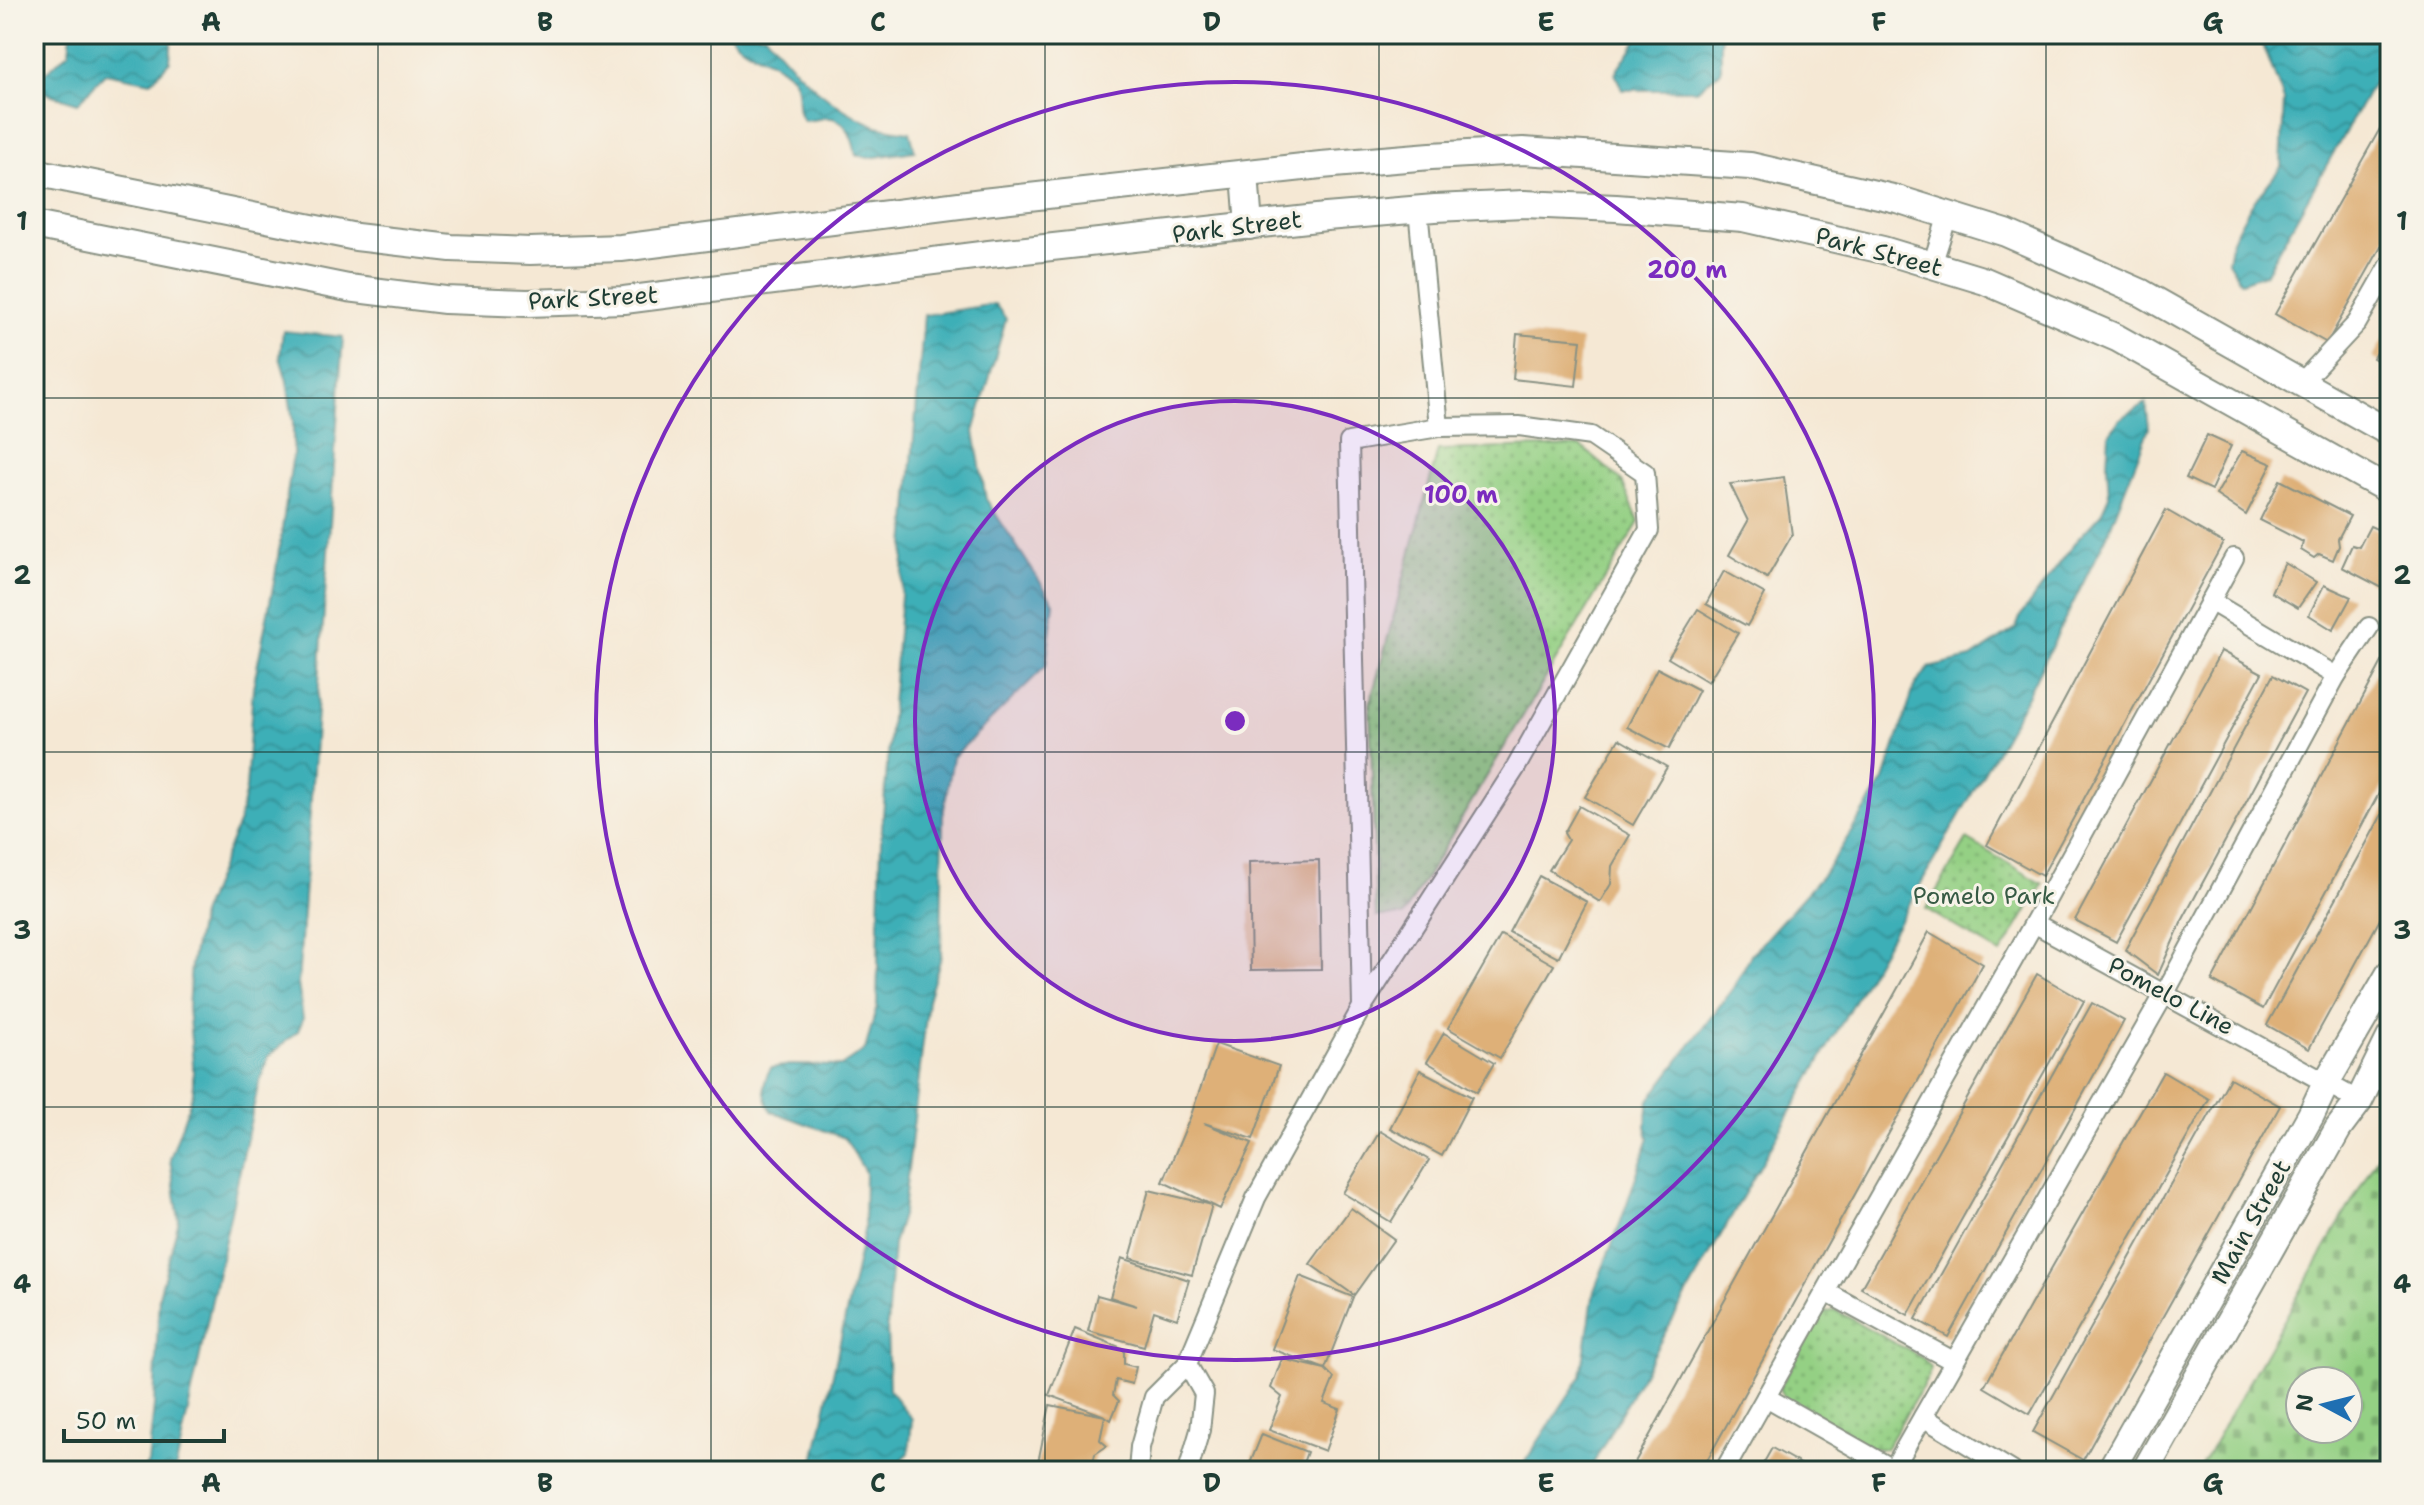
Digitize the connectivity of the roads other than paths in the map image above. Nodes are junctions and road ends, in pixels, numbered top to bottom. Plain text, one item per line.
1 (34, 172) edge
2 (1245, 174) junction
3 (1418, 209) junction
4 (1948, 215) junction
5 (34, 225) edge
6 (1249, 226) junction
7 (1932, 265) junction
8 (2390, 265) edge
9 (2301, 383) junction
10 (1439, 427) junction
11 (2390, 433) edge
12 (2390, 491) edge
13 (2234, 558) dead end
14 (2210, 601) junction
15 (2369, 627) dead end
16 (2336, 676) junction
17 (2034, 923) junction
18 (2390, 973) edge
19 (2165, 993) junction
20 (1362, 1007) junction
21 (2390, 1038) edge
22 (2316, 1077) junction
23 (2359, 1101) junction
24 (1826, 1292) junction
25 (1953, 1361) junction
26 (1187, 1364) junction
27 (1766, 1397) junction
28 (1923, 1417) junction
29 (1893, 1470) edge
30 (1138, 1471) edge
31 (1188, 1471) edge
32 (1724, 1471) edge
33 (2012, 1471) edge
34 (2110, 1471) edge
35 (2145, 1471) edge

1 - 2 street, Park Street
2 - 4 street, Park Street
2 - 6 street
3 - 6 street, Park Street
3 - 7 street, Park Street
3 - 10 street
4 - 7 street
4 - 9 street, Park Street
5 - 6 street, Park Street
7 - 12 street, Park Street
8 - 9 street
9 - 11 street, Park Street
10 - 20 street
10 - 20 street
13 - 14 street
14 - 16 street
14 - 17 street
15 - 16 street
16 - 19 street
17 - 19 street, Pomelo Line
17 - 24 street
18 - 22 street, Main Street
19 - 22 street, Pomelo Line
19 - 25 street
20 - 26 street
21 - 23 street, Main Street
22 - 23 street, Pomelo Line
22 - 34 street, Main Street
23 - 35 street, Main Street
24 - 25 street
24 - 27 street
25 - 28 street
26 - 30 street
26 - 31 street
27 - 29 street
27 - 32 street
28 - 29 street
28 - 33 street

